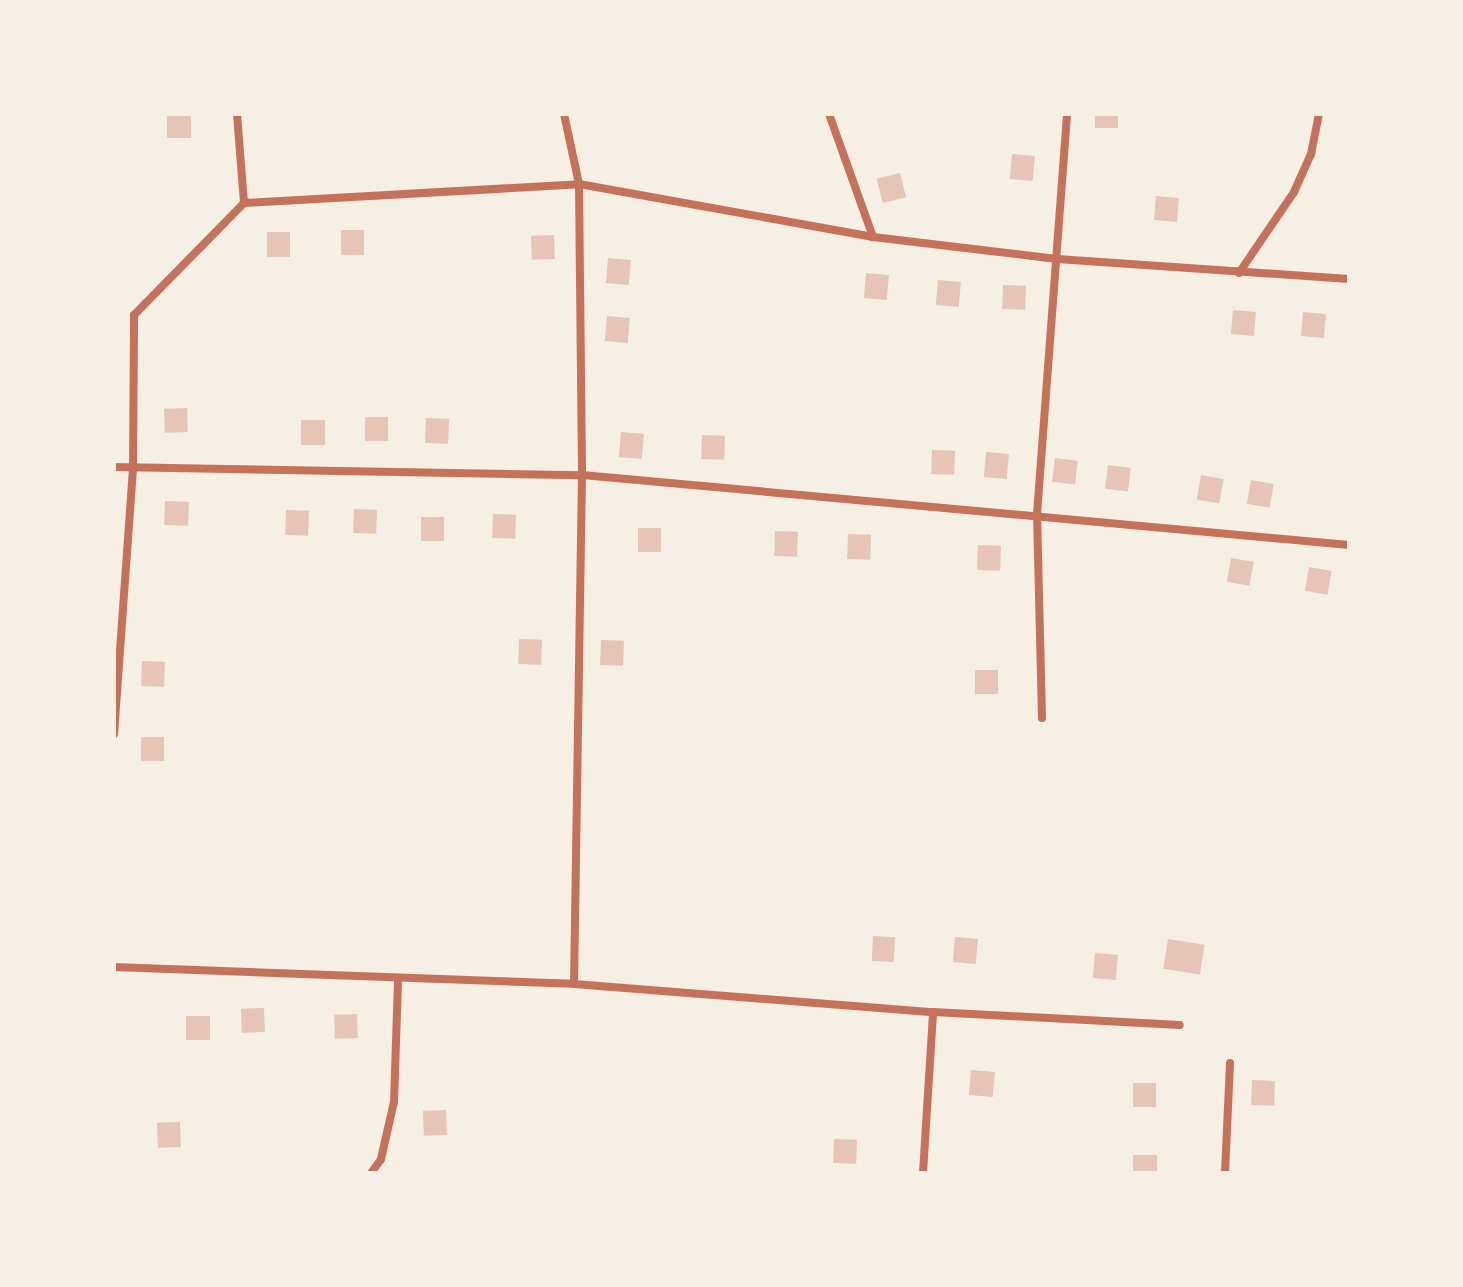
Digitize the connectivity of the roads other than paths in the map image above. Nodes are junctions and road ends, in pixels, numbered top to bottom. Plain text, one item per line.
1 (237, 114) edge
2 (564, 114) edge
3 (829, 114) edge
4 (1067, 114) edge
5 (1319, 114) edge
6 (579, 184) junction
7 (244, 203) junction
8 (873, 237) junction
9 (1057, 259) junction
10 (1239, 273) junction
11 (1349, 279) edge
12 (114, 467) edge
13 (133, 469) junction
14 (582, 475) junction
15 (1037, 514) junction
16 (1349, 545) edge
17 (115, 696) edge
18 (1042, 718) dead end
19 (114, 734) edge
20 (114, 967) edge
21 (398, 979) junction
22 (574, 984) junction
23 (933, 1012) junction
24 (1180, 1025) dead end
25 (1230, 1063) dead end
26 (371, 1173) edge
27 (923, 1173) edge
28 (1225, 1173) edge

1 - 7 street
2 - 6 street
3 - 8 street
4 - 9 street
5 - 10 street
6 - 7 street
6 - 8 street
6 - 14 street
7 - 13 street
8 - 9 street
9 - 10 street
9 - 15 street
10 - 11 street
12 - 13 street
13 - 14 street
13 - 17 street
14 - 15 street
14 - 22 street
15 - 16 street
15 - 18 street
17 - 19 street
20 - 21 street
21 - 22 street
21 - 26 street
22 - 23 street
23 - 24 street
23 - 27 street
25 - 28 street

